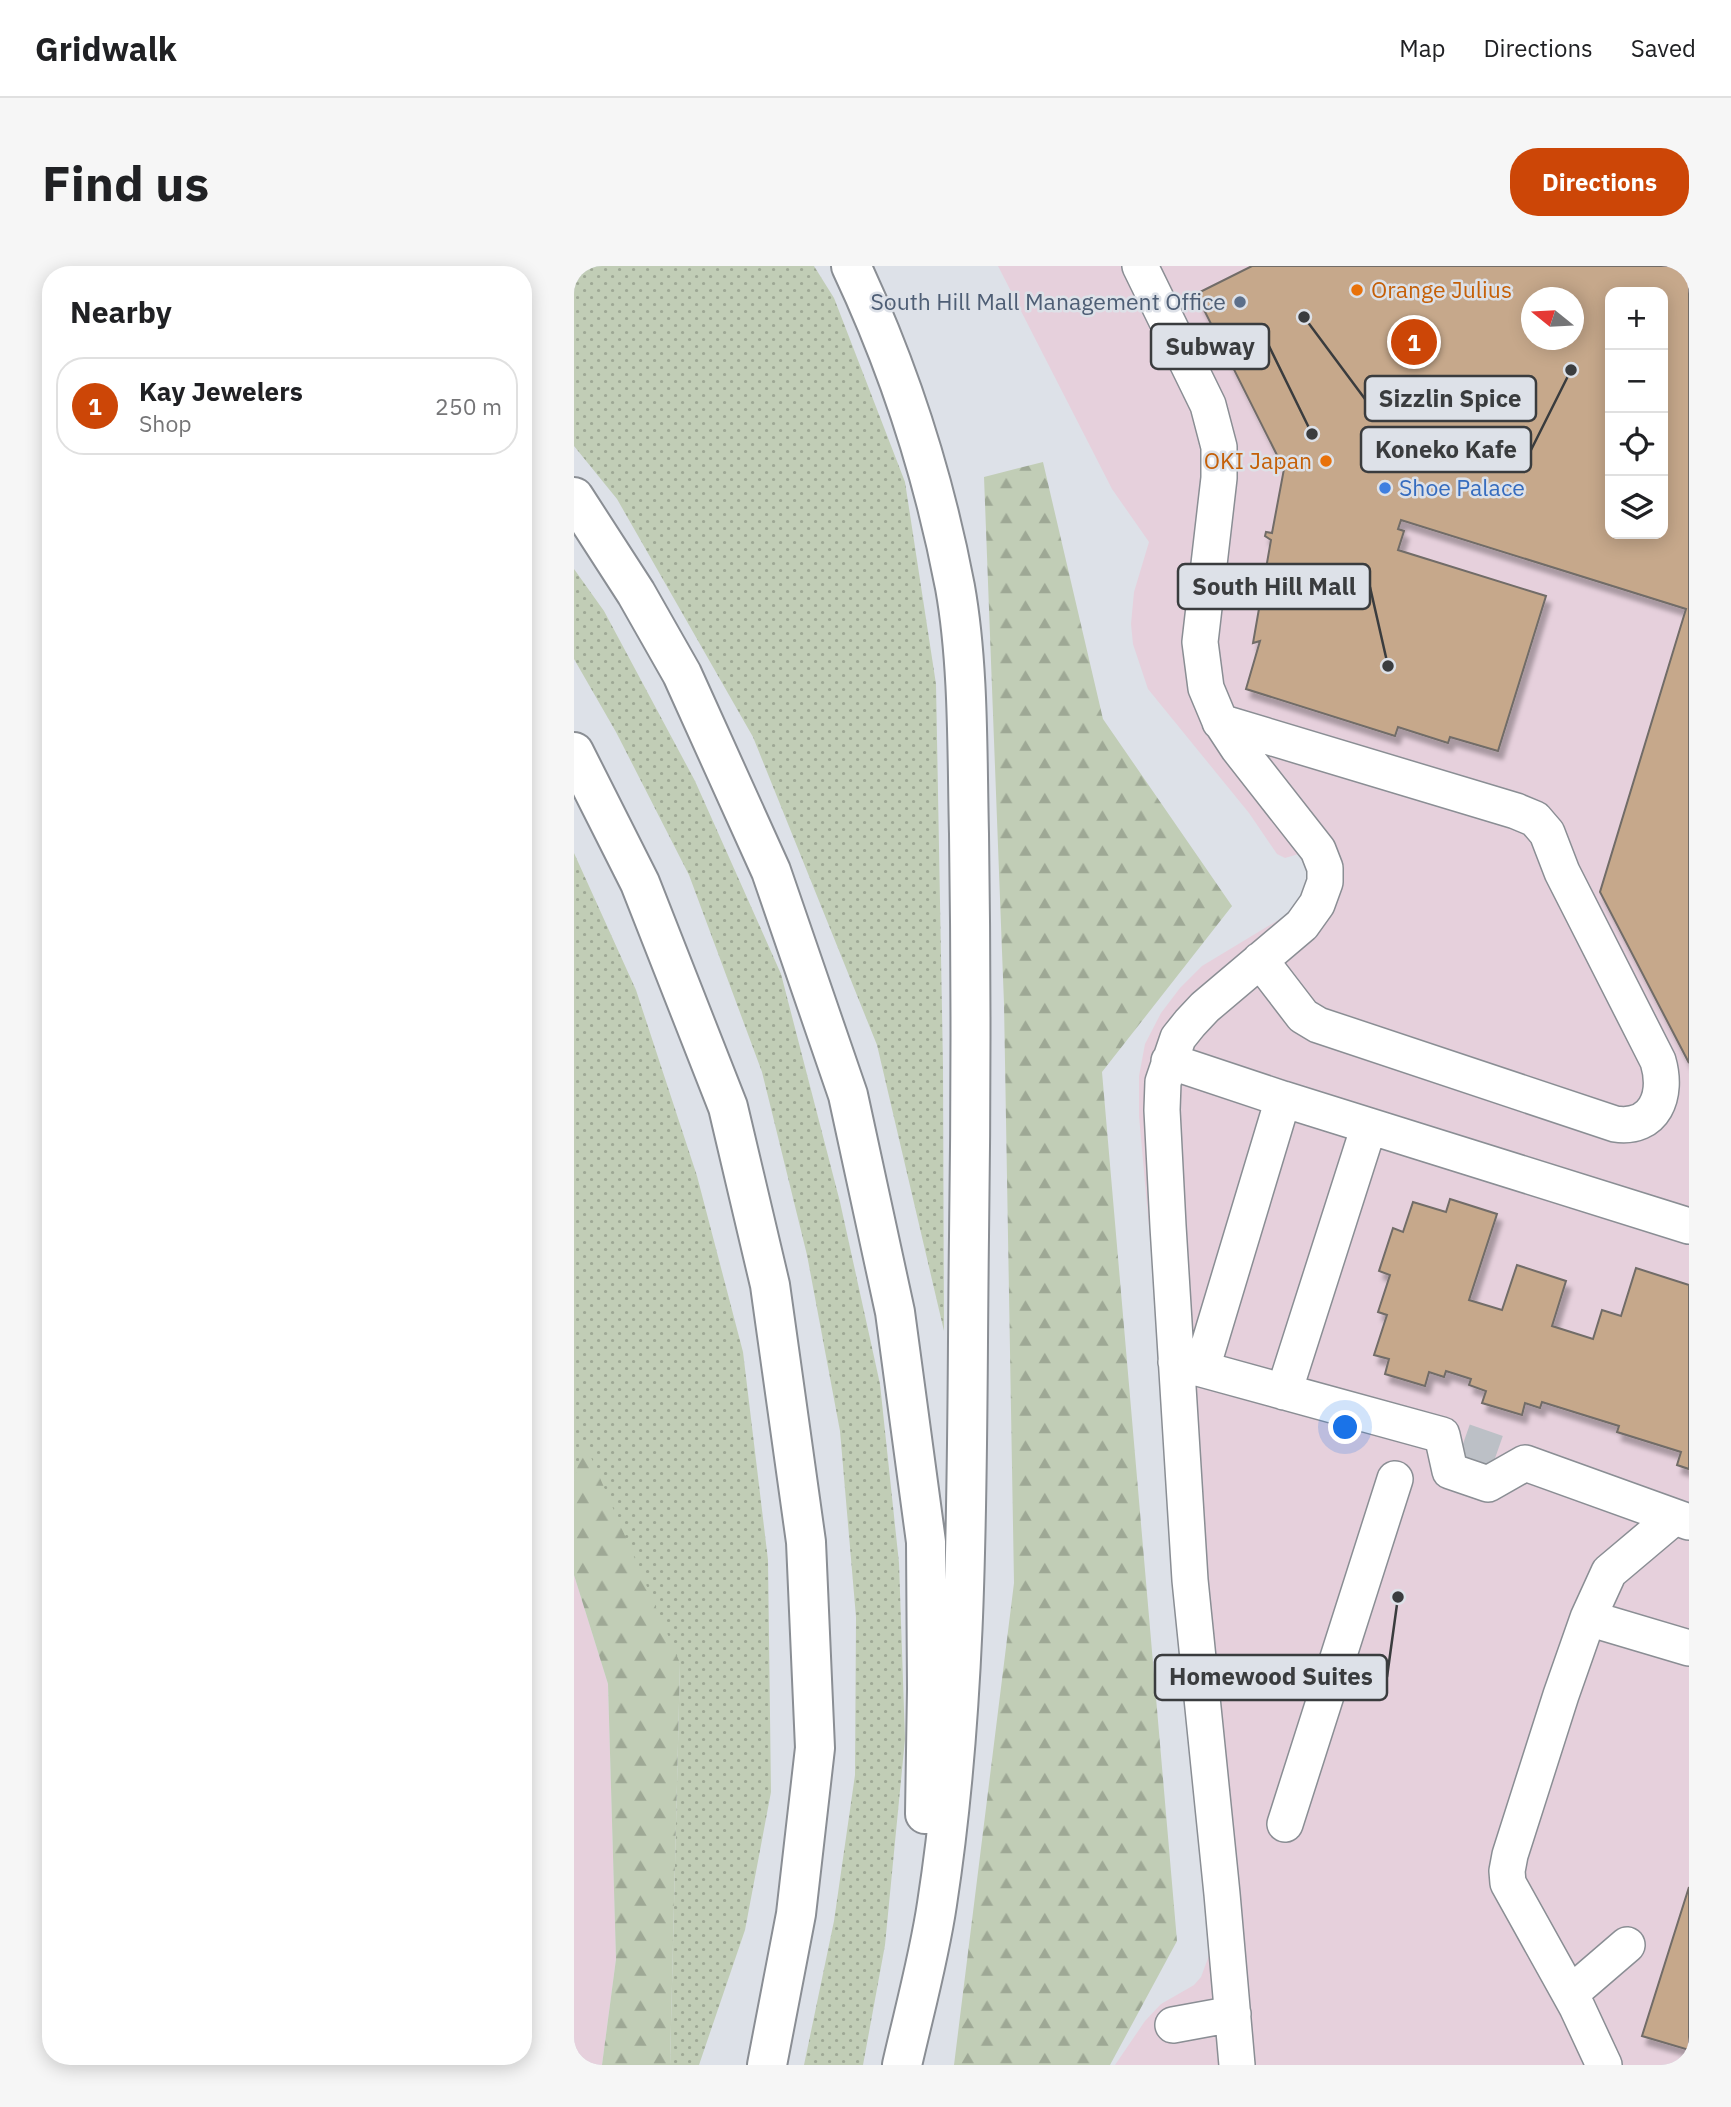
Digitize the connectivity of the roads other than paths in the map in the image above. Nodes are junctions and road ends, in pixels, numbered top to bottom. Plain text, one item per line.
1 (851, 266) edge
2 (1140, 266) edge
3 (574, 497) edge
4 (1220, 722) junction
5 (574, 752) edge
6 (1260, 960) junction
7 (1169, 1061) junction
8 (1283, 1099) junction
9 (1369, 1126) junction
10 (1689, 1226) edge
11 (1189, 1365) junction
12 (1284, 1392) junction
13 (1395, 1479) dead end
14 (1681, 1520) edge
15 (1588, 1618) junction
16 (1689, 1648) edge
17 (1285, 1824) dead end
18 (1627, 1945) dead end
19 (1570, 1994) junction
20 (1233, 2014) junction
21 (1173, 2025) dead end
22 (767, 2065) edge
23 (889, 2065) edge
24 (902, 2065) edge
25 (1237, 2065) edge
26 (1604, 2065) edge

1 - 24 highway
2 - 4 lane
3 - 23 highway
4 - 6 lane
4 - 6 lane
5 - 22 highway
6 - 7 lane
7 - 8 lane
7 - 11 lane
8 - 9 lane
8 - 11 lane
9 - 10 lane
9 - 12 lane
11 - 12 lane
11 - 20 lane
12 - 14 lane
13 - 17 lane
14 - 15 lane
15 - 16 lane
15 - 19 lane
18 - 19 lane
19 - 26 lane
20 - 21 lane
20 - 25 lane

